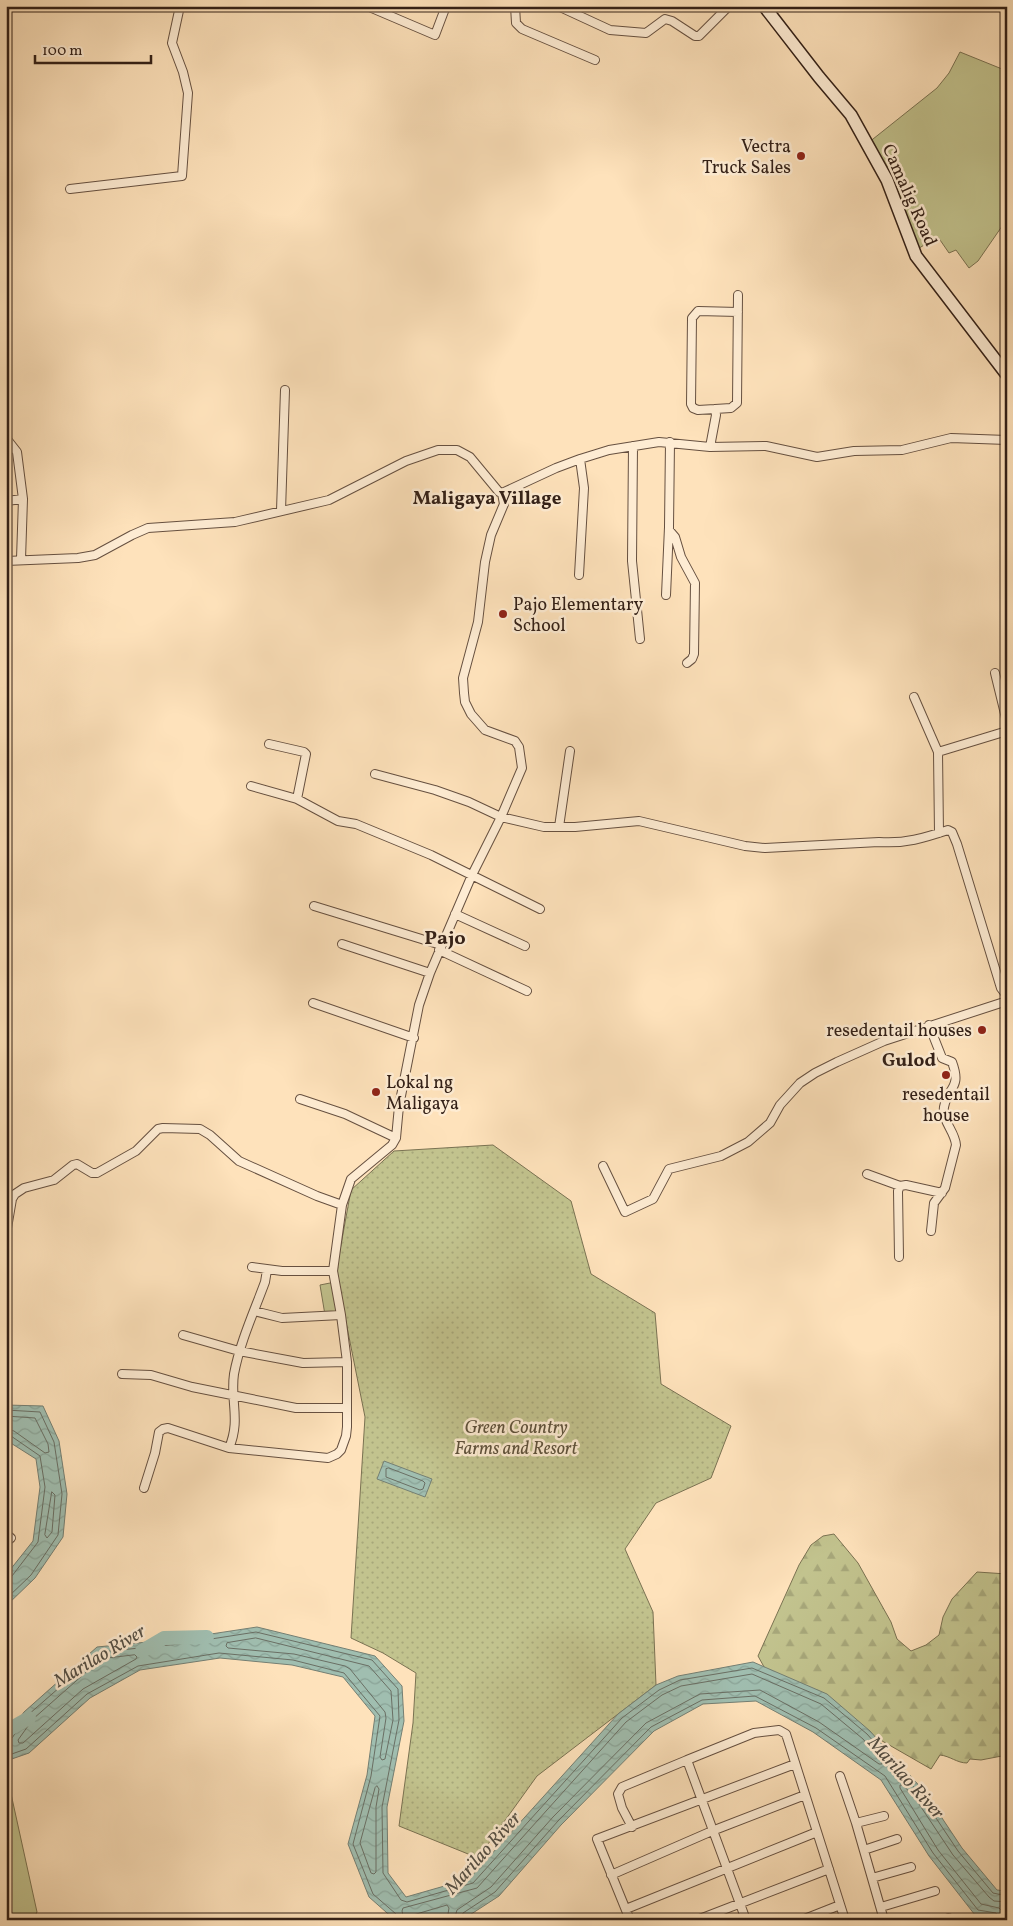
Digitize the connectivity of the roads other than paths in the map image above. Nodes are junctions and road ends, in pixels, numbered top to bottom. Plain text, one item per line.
1 (180, 6) edge
2 (367, 6) edge
3 (446, 6) edge
4 (515, 6) edge
5 (558, 6) edge
6 (729, 6) edge
7 (764, 6) edge
8 (595, 60) dead end
9 (70, 189) dead end
10 (738, 295) dead end
11 (738, 312) junction
12 (1007, 375) edge
13 (285, 390) dead end
14 (715, 409) junction
15 (6, 438) edge
16 (1007, 440) edge
17 (670, 442) junction
18 (633, 446) junction
19 (710, 448) junction
20 (580, 459) junction
21 (502, 493) junction
22 (23, 499) junction
23 (6, 501) edge
24 (281, 511) junction
25 (669, 530) junction
26 (21, 559) junction
27 (6, 561) edge
28 (579, 575) dead end
29 (666, 596) dead end
30 (640, 639) dead end
31 (686, 663) dead end
32 (995, 674) dead end
33 (914, 698) dead end
34 (1007, 722) edge
35 (1007, 731) edge
36 (269, 744) dead end
37 (570, 752) dead end
38 (938, 752) junction
39 (375, 774) dead end
40 (251, 786) dead end
41 (297, 799) junction
42 (502, 817) junction
43 (559, 827) junction
44 (939, 833) junction
45 (472, 875) junction
46 (314, 906) dead end
47 (540, 909) dead end
48 (455, 914) junction
49 (342, 944) dead end
50 (525, 946) dead end
51 (440, 947) junction
52 (430, 973) junction
53 (527, 991) dead end
54 (1007, 996) edge
55 (1007, 1001) edge
56 (313, 1003) dead end
57 (929, 1025) junction
58 (414, 1038) junction
59 (300, 1099) dead end
60 (396, 1138) junction
61 (603, 1166) dead end
62 (867, 1174) dead end
63 (900, 1186) junction
64 (942, 1193) junction
65 (342, 1205) junction
66 (930, 1231) dead end
67 (6, 1234) edge
68 (899, 1257) dead end
69 (252, 1267) dead end
70 (267, 1270) junction
71 (333, 1271) junction
72 (254, 1311) junction
73 (341, 1315) junction
74 (183, 1335) dead end
75 (239, 1351) junction
76 (347, 1362) junction
77 (122, 1374) dead end
78 (234, 1396) junction
79 (347, 1408) junction
80 (229, 1448) junction
81 (144, 1488) dead end
82 (6, 1534) edge
83 (6, 1542) edge
84 (687, 1760) junction
85 (795, 1764) junction
86 (840, 1776) dead end
87 (805, 1795) junction
88 (702, 1799) junction
89 (884, 1816) dead end
90 (856, 1823) junction
91 (632, 1827) junction
92 (712, 1831) junction
93 (817, 1832) junction
94 (897, 1839) dead end
95 (864, 1850) junction
96 (911, 1867) dead end
97 (726, 1868) junction
98 (829, 1869) junction
99 (611, 1875) junction
100 (872, 1878) junction
101 (935, 1891) dead end
102 (739, 1903) junction
103 (840, 1905) junction
104 (881, 1907) junction
105 (626, 1909) junction
106 (630, 1920) edge
107 (697, 1920) edge
108 (746, 1920) edge
109 (802, 1920) edge
110 (845, 1920) edge
111 (884, 1920) edge

1 - 9 street
2 - 3 street
4 - 8 street
5 - 6 street
7 - 12 main road, Camalig Road
10 - 11 street
11 - 14 street
11 - 14 street
13 - 24 street
14 - 19 street
15 - 22 street
16 - 19 street
17 - 18 street
17 - 19 street
17 - 25 street
18 - 20 street
18 - 30 street
20 - 21 street
20 - 28 street
21 - 24 street
21 - 42 street
22 - 23 street
22 - 26 street
24 - 26 street
25 - 29 street
25 - 31 street
26 - 27 street
32 - 34 street
33 - 38 street
35 - 38 street
36 - 41 street
37 - 43 street
38 - 44 street
39 - 42 street
40 - 41 street
41 - 45 street
42 - 43 street
42 - 45 street
43 - 44 street
44 - 54 street
45 - 47 street
45 - 48 street
46 - 51 street
48 - 50 street
48 - 51 street
49 - 52 street
51 - 52 street
51 - 53 street
52 - 58 street
55 - 57 street
56 - 58 street
57 - 61 street
57 - 64 street
58 - 60 street
59 - 60 street
60 - 65 street
62 - 63 street
63 - 64 street
63 - 68 street
64 - 66 street
65 - 67 street
65 - 71 street
69 - 70 street
70 - 71 street
70 - 72 street
71 - 73 street
72 - 73 street
72 - 75 street
73 - 76 street
74 - 75 street
75 - 76 street
75 - 78 street
76 - 79 street
77 - 78 street
78 - 79 street
78 - 80 street
79 - 80 street
80 - 81 street
82 - 83 street
84 - 85 street
84 - 88 street
84 - 91 street
85 - 87 street
85 - 88 street
86 - 90 street
87 - 92 street
87 - 93 street
88 - 91 street
88 - 92 street
89 - 90 street
90 - 95 street
91 - 99 street
92 - 97 street
92 - 99 street
93 - 97 street
93 - 98 street
94 - 95 street
95 - 100 street
96 - 100 street
97 - 102 street
97 - 105 street
98 - 102 street
98 - 103 street
99 - 105 street
100 - 104 street
101 - 104 street
102 - 107 street
102 - 108 street
103 - 109 street
103 - 110 street
104 - 111 street
105 - 106 street

